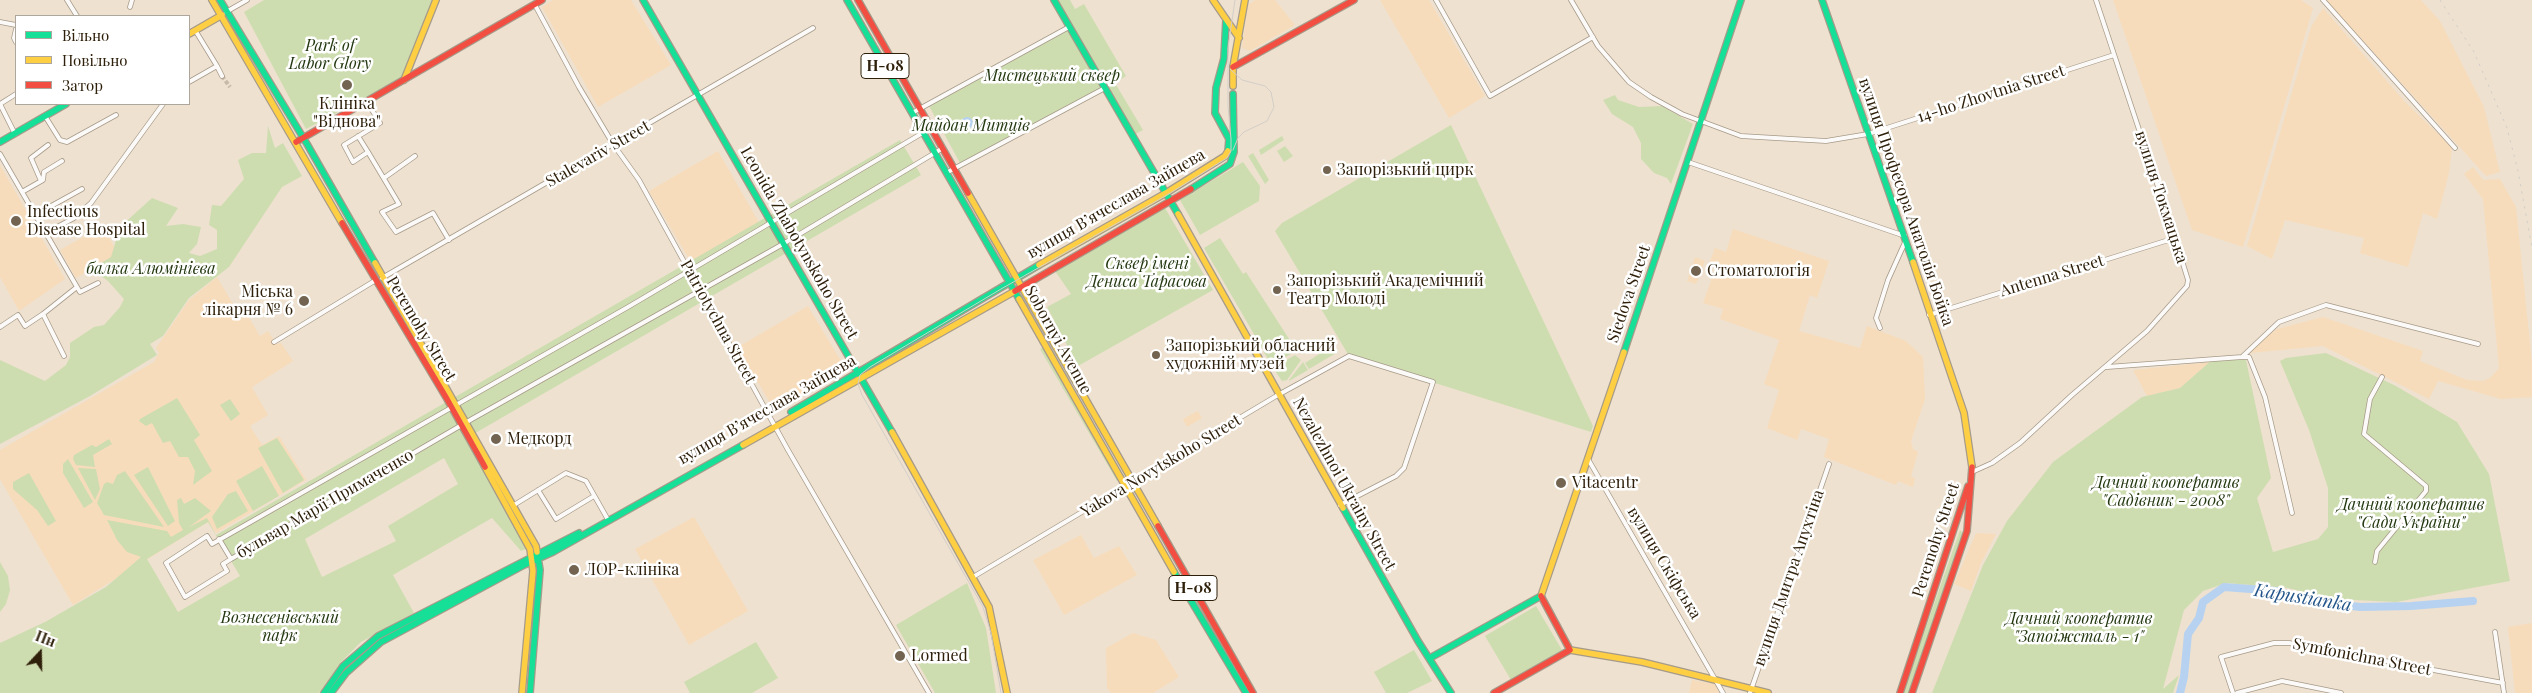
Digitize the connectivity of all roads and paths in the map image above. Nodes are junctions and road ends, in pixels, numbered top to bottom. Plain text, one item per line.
1 (67, 0) edge
2 (132, 0) edge
3 (212, 0) edge
4 (220, 0) edge
5 (247, 0) edge
6 (436, 0) edge
7 (542, 0) edge
8 (643, 0) edge
9 (847, 0) edge
10 (858, 0) edge
11 (1054, 0) edge
12 (1214, 0) edge
13 (1245, 0) edge
14 (1354, 0) edge
15 (1436, 0) edge
16 (1572, 0) edge
17 (1741, 0) edge
18 (1822, 0) edge
19 (2096, 0) edge
20 (2323, 0) edge
21 (535, 4) junction
22 (130, 7) dead end
23 (223, 14) junction
24 (76, 15) edge
25 (1226, 20) junction
26 (0, 22) edge
27 (15, 25) edge
28 (1069, 27) junction
29 (813, 28) dead end
30 (192, 32) edge
31 (1593, 37) junction
32 (1239, 38) junction
33 (2114, 55) junction
34 (217, 66) junction
35 (1233, 67) junction
36 (222, 76) tunnel mouth
37 (404, 80) junction
38 (190, 81) edge
39 (1233, 86) dead end
40 (1104, 88) junction
41 (1233, 94) dead end
42 (15, 95) edge
43 (698, 95) junction
44 (366, 102) junction
45 (0, 104) edge
46 (64, 105) edge
47 (162, 105) edge
48 (920, 108) junction
49 (912, 113) junction
50 (116, 115) dead end
51 (45, 116) junction
52 (1701, 123) junction
53 (931, 128) junction
54 (923, 132) junction
55 (15, 134) junction
56 (1868, 134) junction
57 (358, 136) junction
58 (303, 138) junction
59 (0, 142) edge
60 (296, 142) junction
61 (613, 144) junction
62 (48, 145) dead end
63 (943, 148) junction
64 (2455, 148) dead end
65 (368, 152) junction
66 (1231, 152) junction
67 (935, 153) junction
68 (0, 154) edge
69 (415, 156) dead end
70 (62, 161) dead end
71 (1688, 162) junction
72 (954, 168) junction
73 (946, 173) junction
74 (384, 178) junction
75 (41, 181) junction
76 (82, 189) dead end
77 (22, 192) junction
78 (1166, 193) junction
79 (1170, 202) junction
80 (86, 209) junction
81 (89, 214) dead end
82 (35, 215) junction
83 (771, 222) junction
84 (46, 233) junction
85 (1906, 238) junction
86 (2175, 238) junction
87 (449, 240) junction
88 (784, 244) junction
89 (689, 271) junction
90 (382, 278) junction
91 (1017, 278) junction
92 (376, 280) junction
93 (1010, 282) junction
94 (98, 283) dead end
95 (1022, 286) junction
96 (77, 287) junction
97 (1014, 290) junction
98 (700, 292) junction
99 (43, 314) junction
100 (1930, 315) junction
101 (0, 327) edge
102 (1880, 328) dead end
103 (274, 342) dead end
104 (2478, 344) dead end
105 (64, 356) dead end
106 (2242, 357) junction
107 (2107, 367) junction
108 (860, 375) junction
109 (2382, 377) dead end
110 (1278, 395) junction
111 (454, 405) junction
112 (464, 424) junction
113 (775, 424) junction
114 (1588, 459) junction
115 (1829, 464) dead end
116 (1972, 472) junction
117 (1133, 484) junction
118 (1125, 488) junction
119 (538, 490) junction
120 (594, 496) junction
121 (514, 505) junction
122 (1340, 505) junction
123 (2292, 512) dead end
124 (607, 518) junction
125 (219, 539) junction
126 (536, 558) junction
127 (231, 559) junction
128 (2375, 562) dead end
129 (973, 577) junction
130 (1541, 596) junction
131 (2495, 632) dead end
132 (1570, 650) junction
133 (1430, 658) junction
134 (1717, 680) junction
135 (2503, 683) junction
136 (1751, 690) edge
137 (324, 693) edge
138 (331, 693) edge
139 (522, 693) edge
140 (530, 693) edge
141 (929, 693) edge
142 (1007, 693) edge
143 (1246, 693) edge
144 (1253, 693) edge
145 (1451, 693) edge
146 (1494, 693) edge
147 (1723, 693) edge
148 (1768, 693) edge
149 (1900, 693) edge
150 (1912, 693) edge
151 (2235, 693) edge
152 (2341, 693) edge
153 (2504, 693) edge

1 - 24 street
2 - 22 street
3 - 23 main road, Peremohy Street
4 - 23 main road, Peremohy Street
5 - 23 street
6 - 37 main road
7 - 21 main road
8 - 43 main road, Leonida Zhabotynskoho Street
9 - 49 main road, Sobornyi Avenue / Н-08
10 - 48 main road, Sobornyi Avenue / Н-08
11 - 28 main road, Nezalezhnoi Ukrainy Street
12 - 25 main road
13 - 32 main road
14 - 35 main road
15 - 31 street
16 - 31 street, 14-ho Zhovtnia Street
17 - 52 main road, Siedova Street
18 - 56 main road, вулиця Професора Анатолія Бойка
19 - 33 street, вулиця Токмацька
20 - 64 street
21 - 37 main road
21 - 61 street, Patriotychna Street
23 - 30 main road
23 - 58 main road, Peremohy Street
23 - 60 main road, Peremohy Street
25 - 32 main road
25 - 66 main road
26 - 27 street
28 - 40 main road, Nezalezhnoi Ukrainy Street
28 - 48 street
29 - 43 street, Stalevariv Street
30 - 34 street
31 - 52 street, 14-ho Zhovtnia Street
32 - 35 main road
33 - 56 street, 14-ho Zhovtnia Street
33 - 86 street, вулиця Токмацька
34 - 36 street
34 - 38 street
35 - 39 main road
37 - 44 main road
40 - 72 street
40 - 78 main road, Nezalezhnoi Ukrainy Street
41 - 66 main road
42 - 45 street
43 - 61 street, Stalevariv Street
43 - 83 main road, Leonida Zhabotynskoho Street
44 - 57 street
44 - 58 main road
45 - 55 street
46 - 51 main road
47 - 80 street
48 - 49 street
48 - 53 main road, Sobornyi Avenue / Н-08
49 - 54 main road, Sobornyi Avenue / Н-08
50 - 51 street
51 - 55 main road
52 - 56 street, 14-ho Zhovtnia Street
52 - 71 main road, Siedova Street
53 - 54 street, бульвар Марії Примаченко
53 - 63 main road, Sobornyi Avenue / Н-08
54 - 67 main road, Sobornyi Avenue / Н-08
54 - 83 street, бульвар Марії Примаченко
55 - 59 main road
56 - 85 main road, вулиця Професора Анатолія Бойка
57 - 65 street
57 - 65 street
58 - 60 main road
58 - 90 main road, Peremohy Street
60 - 92 main road, Peremohy Street
61 - 87 street, Stalevariv Street
61 - 89 street, Patriotychna Street
62 - 75 street
63 - 67 street, бульвар Марії Примаченко
63 - 72 main road, Sobornyi Avenue / Н-08
65 - 74 street
66 - 78 main road, вулиця Вʼячеслава Зайцева
66 - 79 main road, вулиця Вʼячеслава Зайцева
67 - 73 main road, Sobornyi Avenue / Н-08
67 - 88 street, бульвар Марії Примаченко
68 - 77 street
69 - 74 street
70 - 75 street
71 - 85 street
71 - 114 main road, Siedova Street
72 - 73 street
72 - 91 main road, Sobornyi Avenue / Н-08
73 - 93 main road, Sobornyi Avenue / Н-08
74 - 87 street
75 - 77 street
76 - 82 street
77 - 82 street
78 - 79 main road, Nezalezhnoi Ukrainy Street
78 - 91 main road, вулиця Вʼячеслава Зайцева
79 - 95 main road, вулиця Вʼячеслава Зайцева
79 - 110 main road, Nezalezhnoi Ukrainy Street
80 - 81 street
80 - 84 street
82 - 84 street
83 - 88 main road, Leonida Zhabotynskoho Street
83 - 89 street, бульвар Марії Примаченко
84 - 96 street
85 - 100 main road, вулиця Професора Анатолія Бойка
85 - 102 street
86 - 100 street, Antenna Street
86 - 107 street, вулиця Токмацька
87 - 90 street, Stalevariv Street
88 - 98 street, бульвар Марії Примаченко
88 - 108 main road, Leonida Zhabotynskoho Street
89 - 98 street, Patriotychna Street
89 - 111 street, бульвар Марії Примаченко
90 - 111 main road, Peremohy Street
91 - 93 main road, вулиця Вʼячеслава Зайцева
91 - 95 main road, Sobornyi Avenue / Н-08
92 - 103 street
92 - 111 main road, Peremohy Street
93 - 97 main road, Sobornyi Avenue / Н-08
93 - 108 main road, вулиця Вʼячеслава Зайцева
94 - 96 street
95 - 97 main road, вулиця Вʼячеслава Зайцева
95 - 117 main road, Sobornyi Avenue / Н-08
96 - 99 street
97 - 108 main road, вулиця Вʼячеслава Зайцева
97 - 118 main road, Sobornyi Avenue / Н-08
98 - 112 street, бульвар Марії Примаченко
98 - 113 street, Patriotychna Street
99 - 101 street
99 - 105 street
100 - 116 main road, вулиця Професора Анатолія Бойка
104 - 106 street
106 - 107 street
106 - 123 street
107 - 116 street
108 - 113 main road, вулиця Вʼячеслава Зайцева
108 - 129 main road, Leonida Zhabotynskoho Street
109 - 128 street
110 - 117 street, Yakova Novytskoho Street
110 - 122 main road, Nezalezhnoi Ukrainy Street
110 - 122 street, Yakova Novytskoho Street
111 - 112 main road, Peremohy Street
111 - 125 street, бульвар Марії Примаченко
112 - 121 main road, Peremohy Street
112 - 126 main road, Peremohy Street
112 - 127 street, бульвар Марії Примаченко
113 - 124 main road, вулиця Вʼячеслава Зайцева
113 - 126 main road, вулиця Вʼячеслава Зайцева
113 - 141 street, Patriotychna Street
114 - 130 main road, Siedova Street
114 - 134 street, вулиця Скіфська
115 - 136 street, вулиця Дмитра Апухтіна
116 - 149 main road, Peremohy Street
116 - 150 main road, Peremohy Street
117 - 118 street, Yakova Novytskoho Street
117 - 144 main road, Sobornyi Avenue / Н-08
118 - 129 street, Yakova Novytskoho Street
118 - 143 main road, Sobornyi Avenue / Н-08
119 - 120 street
119 - 120 street
119 - 121 street
120 - 124 street
121 - 126 main road, Peremohy Street
122 - 133 main road, Nezalezhnoi Ukrainy Street
124 - 126 main road, вулиця Вʼячеслава Зайцева
125 - 127 street, бульвар Марії Примаченко
125 - 127 street
126 - 137 main road, вулиця Вʼячеслава Зайцева
126 - 138 main road, вулиця Вʼячеслава Зайцева
126 - 139 main road
126 - 140 main road
129 - 142 main road, Leonida Zhabotynskoho Street
130 - 132 main road
130 - 133 main road
131 - 135 street
132 - 134 main road
132 - 146 main road
133 - 145 main road, Nezalezhnoi Ukrainy Street
134 - 136 main road
134 - 147 street, вулиця Скіфська
135 - 151 street, Symfonichna Street
135 - 153 street
136 - 148 main road
151 - 152 street

